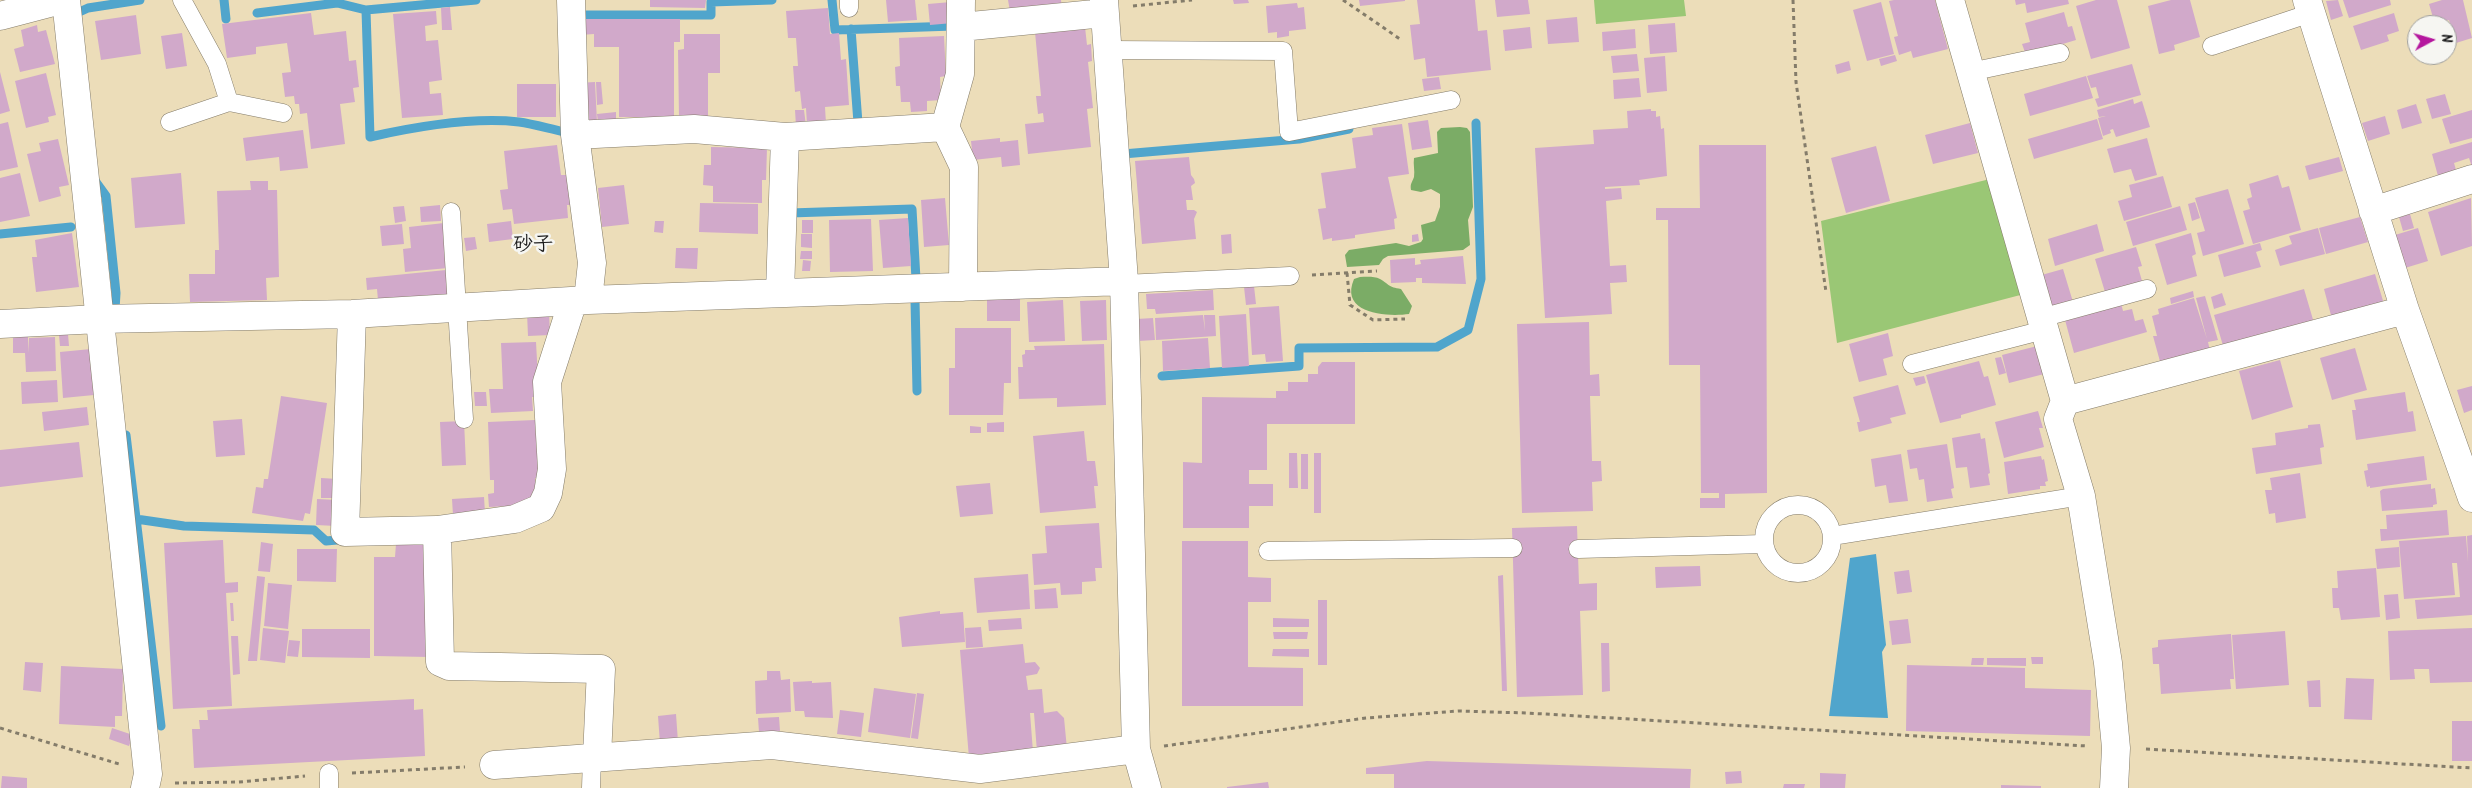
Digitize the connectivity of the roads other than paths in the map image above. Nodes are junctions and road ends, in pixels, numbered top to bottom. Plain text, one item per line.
1 (61, 0) edge
2 (66, 0) edge
3 (182, 0) edge
4 (571, 0) edge
5 (961, 0) edge
6 (1950, 0) edge
7 (2309, 6) edge
8 (1104, 7) edge
9 (0, 16) edge
10 (961, 27) junction
11 (2212, 46) dead end
12 (1107, 50) junction
13 (2060, 53) dead end
14 (1970, 72) junction
15 (1452, 100) dead end
16 (229, 102) junction
17 (283, 113) dead end
18 (170, 122) dead end
19 (945, 127) junction
20 (575, 135) junction
21 (785, 136) junction
22 (2472, 179) edge
23 (2373, 211) junction
24 (452, 212) dead end
25 (1290, 276) road end
26 (1124, 282) junction
27 (963, 287) junction
28 (2147, 289) dead end
29 (780, 293) junction
30 (581, 300) junction
31 (458, 308) junction
32 (2405, 310) junction
33 (352, 314) junction
34 (99, 319) junction
35 (0, 324) edge
36 (2042, 324) junction
37 (1912, 364) dead end
38 (2065, 401) junction
39 (464, 419) dead end
40 (2081, 496) junction
41 (2472, 498) edge
42 (437, 530) junction
43 (1832, 536) junction
44 (1764, 544) junction
45 (1513, 548) dead end
46 (1578, 548) dead end
47 (1268, 551) dead end
48 (1136, 749) junction
49 (594, 758) junction
50 (494, 765) road end
51 (146, 781) edge
52 (591, 788) edge
53 (1147, 788) edge
54 (2114, 788) edge

1 - 9 street
2 - 34 street
3 - 16 lane
4 - 20 street
5 - 10 street
6 - 14 street
7 - 11 lane
7 - 23 street
8 - 10 street
8 - 12 street
10 - 19 street
12 - 15 lane
12 - 26 street
13 - 14 lane
14 - 36 street
16 - 17 lane
16 - 18 lane
19 - 21 street
19 - 27 street
20 - 21 street
20 - 30 street
21 - 29 street
22 - 23 street
23 - 32 street
24 - 31 lane
25 - 26 lane
26 - 27 street
26 - 48 street
27 - 29 street
28 - 36 lane
29 - 30 street
30 - 31 street
30 - 42 street
31 - 33 street
31 - 39 lane
32 - 38 street
32 - 41 street
33 - 34 street
33 - 42 street
34 - 35 street
34 - 51 street
36 - 37 lane
36 - 38 street
38 - 40 street
40 - 43 lane
40 - 54 street
42 - 49 street
43 - 44 lane
43 - 44 lane
44 - 46 lane
45 - 47 lane
48 - 49 street
48 - 53 street
49 - 50 street
49 - 52 lane

